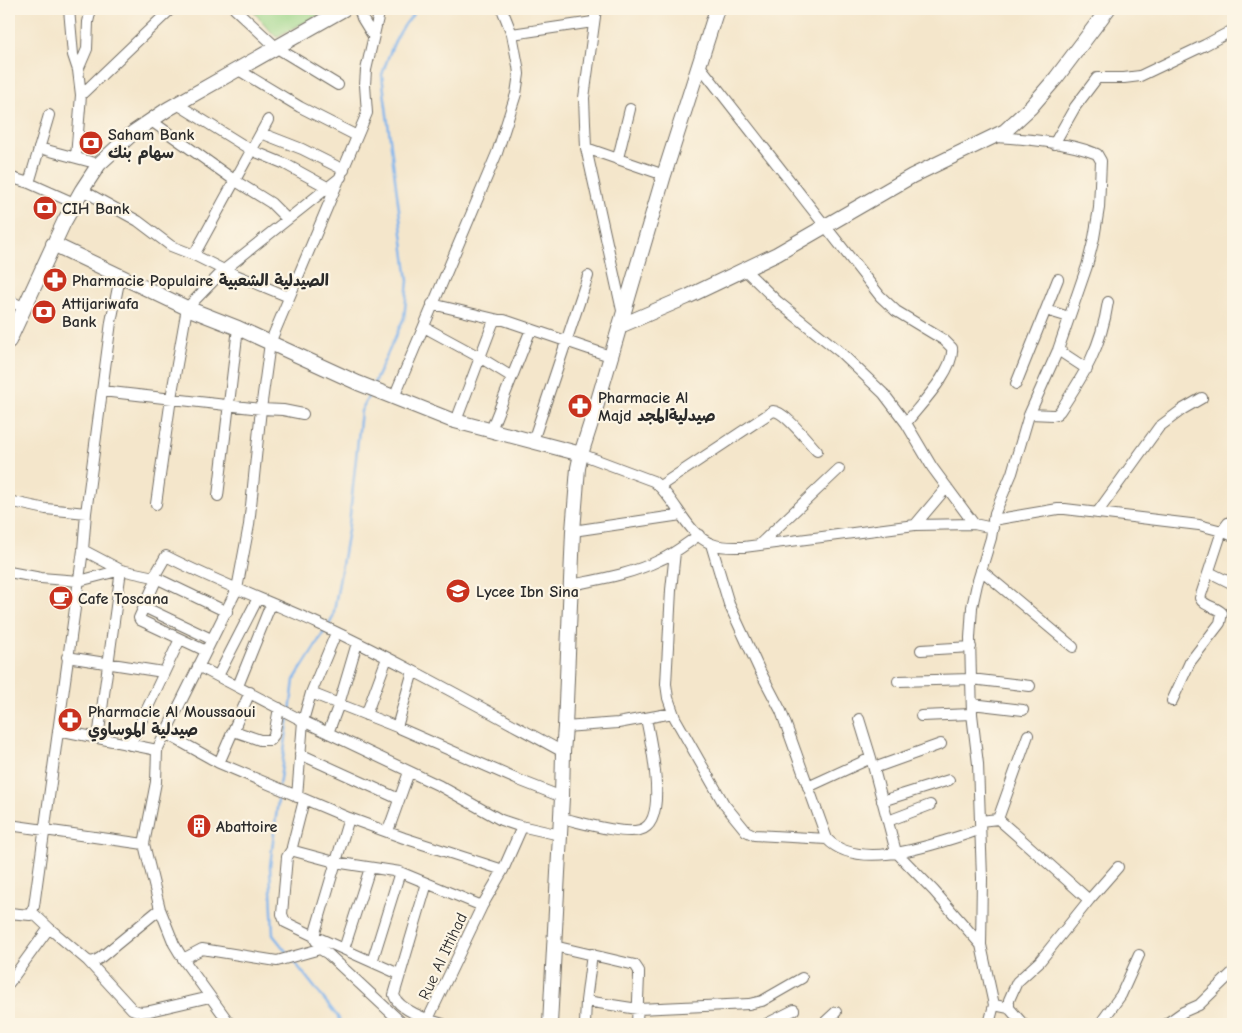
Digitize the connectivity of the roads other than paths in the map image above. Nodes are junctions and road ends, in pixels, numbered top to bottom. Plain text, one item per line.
1 (69, 9) edge
2 (91, 9) edge
3 (171, 9) edge
4 (235, 9) edge
5 (344, 9) edge
6 (359, 9) edge
7 (380, 9) edge
8 (502, 9) edge
9 (596, 9) edge
10 (716, 9) edge
11 (1108, 9) edge
12 (593, 22) junction
13 (1233, 30) edge
14 (512, 34) junction
15 (373, 36) junction
16 (277, 48) junction
17 (700, 66) junction
18 (237, 69) junction
19 (78, 70) junction
20 (338, 85) dead end
21 (81, 95) junction
22 (177, 104) junction
23 (630, 109) dead end
24 (49, 115) dead end
25 (150, 120) junction
26 (268, 120) dead end
27 (261, 133) junction
28 (358, 136) junction
29 (993, 137) junction
30 (1054, 144) junction
31 (39, 148) junction
32 (586, 148) junction
33 (251, 150) junction
34 (76, 157) junction
35 (618, 158) junction
36 (99, 164) junction
37 (343, 173) junction
38 (664, 175) junction
39 (9, 177) edge
40 (234, 180) junction
41 (29, 183) junction
42 (327, 187) junction
43 (82, 190) junction
44 (74, 202) junction
45 (287, 219) junction
46 (827, 226) junction
47 (53, 244) junction
48 (194, 255) junction
49 (224, 270) junction
50 (745, 270) junction
51 (588, 276) dead end
52 (120, 277) junction
53 (1058, 279) dead end
54 (290, 297) junction
55 (9, 300) edge
56 (1108, 302) dead end
57 (432, 304) junction
58 (24, 308) junction
59 (187, 308) junction
60 (1046, 310) junction
61 (1070, 317) junction
62 (499, 320) junction
63 (621, 321) junction
64 (424, 326) junction
65 (238, 328) junction
66 (531, 329) junction
67 (568, 340) junction
68 (9, 341) edge
69 (270, 343) junction
70 (1058, 350) junction
71 (610, 356) junction
72 (481, 358) junction
73 (1087, 369) junction
74 (512, 377) junction
75 (1016, 384) dead end
76 (102, 391) junction
77 (388, 395) junction
78 (171, 398) junction
79 (1202, 398) dead end
80 (228, 404) junction
81 (260, 409) junction
82 (303, 414) dead end
83 (1030, 414) junction
84 (456, 421) junction
85 (906, 423) junction
86 (491, 430) junction
87 (532, 441) junction
88 (817, 451) dead end
89 (580, 454) junction
90 (839, 470) dead end
91 (660, 486) junction
92 (946, 487) junction
93 (218, 496) dead end
94 (9, 501) edge
95 (156, 504) dead end
96 (1097, 513) junction
97 (86, 514) junction
98 (682, 515) junction
99 (1233, 520) edge
100 (974, 524) junction
101 (993, 524) junction
102 (915, 525) junction
103 (573, 531) junction
104 (1222, 531) junction
105 (699, 535) junction
106 (1233, 536) edge
107 (711, 544) junction
108 (760, 544) junction
109 (83, 550) junction
110 (675, 552) junction
111 (121, 570) junction
112 (981, 570) junction
113 (9, 572) edge
114 (1209, 572) junction
115 (155, 578) junction
116 (79, 581) junction
117 (1233, 584) edge
118 (571, 585) junction
119 (237, 590) junction
120 (258, 598) junction
121 (270, 604) junction
122 (144, 607) junction
123 (227, 612) junction
124 (336, 633) junction
125 (180, 639) junction
126 (211, 639) junction
127 (357, 643) junction
128 (970, 647) junction
129 (1073, 647) dead end
130 (921, 650) dead end
131 (206, 651) junction
132 (67, 657) junction
133 (387, 658) junction
134 (108, 664) junction
135 (198, 666) junction
136 (413, 671) junction
137 (164, 672) junction
138 (218, 676) junction
139 (971, 679) junction
140 (898, 681) dead end
141 (238, 686) junction
142 (1030, 686) dead end
143 (250, 692) junction
144 (311, 693) junction
145 (1172, 701) dead end
146 (339, 704) junction
147 (972, 709) junction
148 (282, 710) junction
149 (1022, 710) dead end
150 (673, 714) junction
151 (366, 716) junction
152 (921, 716) dead end
153 (646, 718) junction
154 (859, 719) dead end
155 (301, 721) junction
156 (398, 727) junction
157 (565, 727) junction
158 (58, 730) junction
159 (234, 731) junction
160 (165, 733) junction
161 (328, 733) junction
162 (1028, 735) dead end
163 (98, 738) junction
164 (941, 744) dead end
165 (130, 745) junction
166 (157, 750) junction
167 (563, 752) junction
168 (300, 754) junction
169 (219, 763) junction
170 (873, 763) junction
171 (409, 772) junction
172 (949, 780) dead end
173 (808, 787) junction
174 (562, 797) junction
175 (301, 798) junction
176 (399, 799) junction
177 (882, 801) junction
178 (930, 806) dead end
179 (349, 818) junction
180 (561, 818) junction
181 (998, 819) junction
182 (888, 822) junction
183 (9, 825) edge
184 (980, 826) junction
185 (522, 827) junction
186 (45, 830) junction
187 (388, 832) junction
188 (560, 835) junction
189 (827, 839) junction
190 (144, 844) junction
191 (292, 848) junction
192 (896, 852) junction
193 (335, 862) junction
194 (1118, 867) dead end
195 (370, 868) junction
196 (503, 870) junction
197 (400, 872) junction
198 (427, 883) junction
199 (1089, 900) junction
200 (482, 906) junction
201 (160, 910) junction
202 (32, 912) junction
203 (9, 913) edge
204 (49, 928) junction
205 (314, 936) junction
206 (981, 945) junction
207 (554, 946) junction
208 (320, 949) junction
209 (344, 949) junction
210 (592, 954) junction
211 (1139, 955) dead end
212 (183, 959) junction
213 (88, 960) junction
214 (372, 962) junction
215 (1233, 972) edge
216 (399, 974) junction
217 (802, 978) dead end
218 (9, 983) edge
219 (210, 997) junction
220 (586, 1002) junction
221 (994, 1005) junction
222 (1009, 1008) junction
223 (638, 1009) junction
224 (794, 1010) dead end
225 (836, 1012) dead end
226 (428, 1019) junction
227 (230, 1024) edge
228 (403, 1024) edge
229 (443, 1024) edge
230 (550, 1024) edge
231 (585, 1024) edge
232 (637, 1024) edge
233 (766, 1024) edge
234 (823, 1024) edge
235 (989, 1024) edge
236 (1023, 1024) edge
237 (1101, 1024) edge
238 (1166, 1024) edge

1 - 19 street
2 - 19 street
3 - 21 street
4 - 16 street
5 - 16 street
6 - 15 street
7 - 15 street
8 - 14 street
9 - 12 street
10 - 17 street
11 - 29 street
12 - 14 street
12 - 32 street
13 - 30 street
14 - 57 street
15 - 28 street
16 - 18 street
16 - 20 street
17 - 38 street
17 - 46 street
18 - 22 street
18 - 28 street
19 - 21 street
21 - 34 street
22 - 25 street
22 - 33 street
23 - 35 street
24 - 31 street
25 - 36 street
25 - 40 street
26 - 27 street
27 - 33 street
27 - 37 street
28 - 37 street
29 - 30 street
29 - 46 street
30 - 61 street
31 - 34 street
31 - 41 street
32 - 35 street
32 - 63 street
33 - 40 street
33 - 42 street
34 - 36 street
35 - 38 street
36 - 43 street
37 - 42 street
37 - 54 street
38 - 63 street
39 - 41 street
40 - 45 street
40 - 48 street
41 - 44 street
42 - 45 street
43 - 44 street
43 - 48 street
44 - 47 street
45 - 49 street
46 - 50 street
46 - 85 street
47 - 52 street
47 - 58 street
48 - 49 street
49 - 54 street
49 - 59 street
50 - 63 street
50 - 85 street
51 - 67 street
52 - 59 street
52 - 76 street
53 - 60 street
54 - 69 street
55 - 58 street
56 - 73 street
57 - 62 street
57 - 64 street
58 - 68 street
59 - 65 street
59 - 78 street
60 - 61 street
60 - 75 street
61 - 70 street
62 - 66 street
62 - 72 street
63 - 71 street
64 - 72 street
64 - 77 street
65 - 69 street
65 - 80 street
66 - 67 street
66 - 74 street
67 - 71 street
67 - 87 street
69 - 77 street
69 - 81 street
70 - 73 street
70 - 83 street
71 - 89 street
72 - 74 street
72 - 84 street
73 - 83 street
74 - 86 street
76 - 78 street
76 - 97 street
77 - 84 street
78 - 80 street
78 - 95 street
79 - 96 street
80 - 81 street
80 - 93 street
81 - 82 street
81 - 119 street
83 - 101 street
84 - 86 street
85 - 92 street
86 - 87 street
87 - 89 street
88 - 91 street
89 - 91 street
89 - 103 street
90 - 108 street
91 - 98 street
92 - 100 street
92 - 102 street
94 - 97 street
96 - 101 street
96 - 104 street
97 - 109 street
98 - 103 street
98 - 105 street
99 - 104 street
100 - 101 street
100 - 102 street
101 - 112 street
102 - 108 street
103 - 118 street
104 - 106 street
104 - 114 street
105 - 107 street
105 - 110 street
107 - 108 street
107 - 173 street
109 - 111 street
109 - 116 street
110 - 118 street
110 - 150 street
111 - 115 street
111 - 116 street
111 - 134 street
112 - 128 street
112 - 129 street
113 - 116 street
114 - 117 street
114 - 145 street
115 - 119 street
115 - 122 street
115 - 123 street
116 - 132 street
118 - 157 street
119 - 120 street
119 - 123 street
120 - 121 street
120 - 138 street
121 - 124 street
121 - 141 street
122 - 125 street
122 - 126 street
123 - 126 street
124 - 127 street
124 - 144 street
125 - 131 street
125 - 137 street
126 - 131 street
127 - 133 street
127 - 146 street
128 - 130 street
128 - 139 street
131 - 135 street
132 - 134 street
132 - 158 street
133 - 136 street
133 - 151 street
134 - 137 street
134 - 163 street
135 - 138 street
135 - 160 street
136 - 156 street
136 - 167 street
137 - 165 street
138 - 141 street
139 - 140 street
139 - 142 street
139 - 147 street
141 - 143 street
143 - 148 street
143 - 159 street
144 - 146 street
144 - 155 street
146 - 151 street
146 - 161 street
147 - 149 street
147 - 152 street
147 - 184 street
148 - 155 street
148 - 159 street
150 - 153 street
150 - 189 street
151 - 156 street
153 - 157 street
153 - 180 street
154 - 170 street
155 - 161 street
155 - 168 street
156 - 174 street
157 - 167 street
158 - 163 street
158 - 186 street
159 - 169 street
160 - 166 street
160 - 169 street
161 - 171 street
162 - 181 street
163 - 165 street
164 - 170 street
165 - 166 street
166 - 190 street
167 - 174 street
168 - 175 street
168 - 176 street
169 - 175 street
170 - 173 street
170 - 177 street
171 - 176 street
171 - 185 street
172 - 177 street
173 - 189 street
174 - 180 street
175 - 179 street
175 - 191 street
176 - 187 street
177 - 182 street
178 - 182 street
179 - 187 street
179 - 193 street
180 - 188 street
181 - 184 street
181 - 199 street
182 - 192 street
183 - 186 street
184 - 192 street
184 - 206 street
185 - 188 street
185 - 196 street, Rue Al Ittihad
186 - 190 street
186 - 202 street
187 - 196 street
188 - 207 street
189 - 192 street
190 - 201 street
191 - 193 street
191 - 205 street
192 - 206 street
193 - 195 street
193 - 205 street
194 - 199 street
195 - 197 street
195 - 209 street
196 - 200 street, Rue Al Ittihad
197 - 198 street
197 - 214 street
198 - 200 street
198 - 216 street
199 - 222 street
200 - 226 street, Rue Al Ittihad
201 - 212 street
201 - 213 street
202 - 203 street
202 - 204 street
204 - 213 street
204 - 218 street
205 - 208 street
205 - 209 street
206 - 221 street
207 - 210 street
207 - 230 street
208 - 212 street
208 - 228 street
209 - 214 street
210 - 220 street
210 - 223 street
211 - 237 street
212 - 219 street
213 - 219 street
214 - 216 street
215 - 238 street
216 - 226 street
217 - 223 street
219 - 227 street
220 - 223 street
220 - 231 street
221 - 222 street
221 - 235 street
222 - 236 street
223 - 232 street
224 - 233 street
225 - 234 street
226 - 229 street

